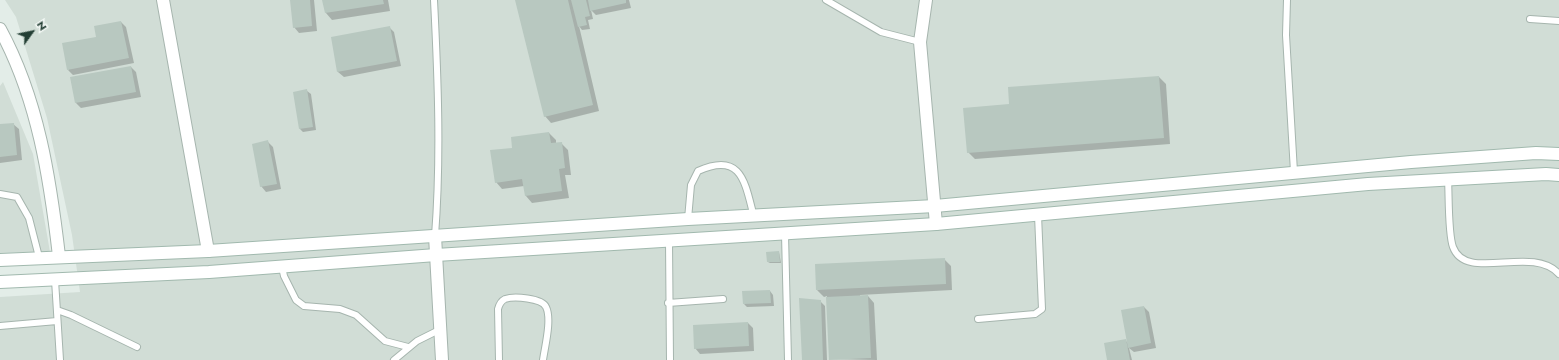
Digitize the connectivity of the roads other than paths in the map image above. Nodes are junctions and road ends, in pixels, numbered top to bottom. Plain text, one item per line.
1 (163, 0) edge
2 (434, 0) edge
3 (826, 0) edge
4 (926, 0) edge
5 (1288, 0) edge
6 (1530, 19) dead end
7 (1559, 22) edge
8 (0, 29) edge
9 (920, 42) junction
10 (1559, 154) edge
11 (1294, 172) junction
12 (1546, 174) junction
13 (1559, 175) edge
14 (1448, 179) junction
15 (1559, 183) edge
16 (0, 194) edge
17 (935, 206) junction
18 (1038, 215) junction
19 (754, 216) junction
20 (688, 219) junction
21 (936, 224) junction
22 (785, 234) junction
23 (435, 236) junction
24 (669, 241) junction
25 (208, 251) junction
26 (59, 256) junction
27 (436, 256) junction
28 (39, 257) junction
29 (0, 260) edge
30 (282, 267) junction
31 (1559, 274) edge
32 (55, 280) junction
33 (0, 282) edge
34 (723, 299) dead end
35 (668, 303) junction
36 (57, 310) junction
37 (978, 319) dead end
38 (58, 321) junction
39 (0, 326) edge
40 (439, 330) junction
41 (137, 346) dead end
42 (408, 348) junction
43 (60, 360) edge
44 (394, 360) edge
45 (442, 360) edge
46 (499, 360) edge
47 (543, 360) edge
48 (670, 360) edge
49 (788, 360) edge

1 - 25 main road
2 - 23 lane
3 - 9 lane
4 - 9 main road
5 - 11 lane
6 - 7 lane
8 - 26 main road
9 - 17 main road
10 - 11 main road
11 - 17 main road
12 - 13 main road
12 - 14 main road
12 - 15 main road
14 - 18 main road
14 - 31 lane
16 - 28 lane
17 - 19 main road
17 - 21 main road
18 - 21 main road
18 - 37 lane
19 - 20 main road
19 - 20 lane
20 - 23 main road
21 - 22 main road
22 - 24 main road
22 - 49 lane
23 - 25 main road
23 - 27 main road
24 - 27 main road
24 - 35 lane
25 - 26 main road
26 - 28 main road
27 - 30 main road
27 - 40 main road
28 - 29 main road
30 - 32 main road
30 - 42 lane
32 - 33 main road
32 - 36 lane
34 - 35 lane
35 - 48 lane
36 - 38 lane
36 - 41 lane
38 - 39 lane
38 - 43 lane
40 - 42 lane
40 - 45 main road
42 - 44 lane
46 - 47 lane

